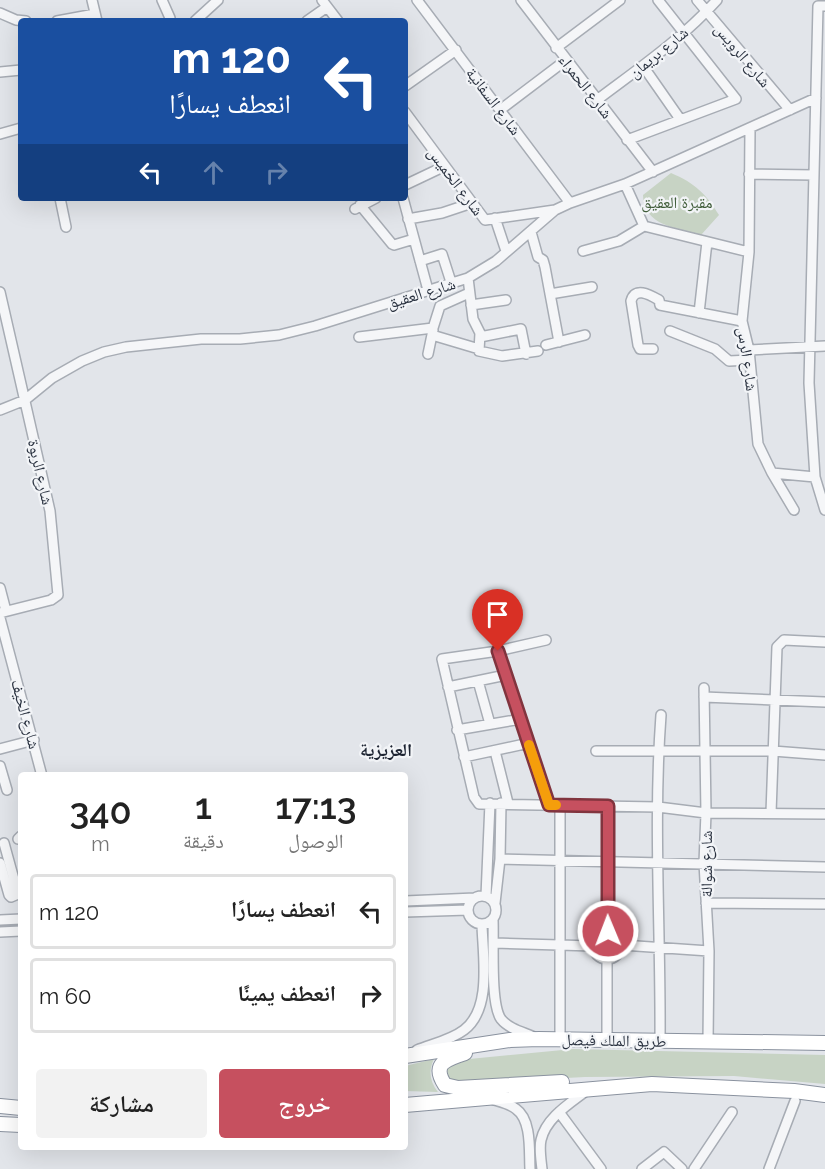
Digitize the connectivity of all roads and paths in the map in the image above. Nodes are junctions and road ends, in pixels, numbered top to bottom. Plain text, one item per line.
1 (92, 0) edge
2 (162, 0) edge
3 (218, 0) edge
4 (417, 0) edge
5 (521, 0) edge
6 (620, 0) edge
7 (658, 0) edge
8 (697, 0) edge
9 (717, 0) edge
10 (325, 3) edge
11 (825, 6) edge
12 (707, 12) junction
13 (0, 13) edge
14 (96, 17) edge
15 (170, 18) edge
16 (201, 18) edge
17 (310, 18) edge
18 (336, 18) edge
19 (18, 20) edge
20 (683, 32) junction
21 (556, 48) junction
22 (456, 50) junction
23 (566, 60) junction
24 (643, 66) junction
25 (18, 70) edge
26 (0, 72) edge
27 (408, 84) edge
28 (816, 98) junction
29 (597, 100) junction
30 (500, 110) junction
31 (790, 110) junction
32 (408, 116) edge
33 (680, 119) junction
34 (750, 128) junction
35 (18, 129) edge
36 (0, 134) edge
37 (627, 140) junction
38 (445, 166) junction
39 (652, 172) junction
40 (749, 174) junction
41 (814, 175) junction
42 (408, 184) edge
43 (626, 184) junction
44 (61, 201) edge
45 (370, 201) edge
46 (404, 201) edge
47 (472, 203) junction
48 (570, 203) junction
49 (555, 210) junction
50 (408, 219) junction
51 (490, 219) junction
52 (644, 226) junction
53 (66, 227) dead end
54 (531, 232) junction
55 (414, 239) junction
56 (707, 242) junction
57 (506, 251) junction
58 (583, 251) dead end
59 (749, 252) junction
60 (420, 261) junction
61 (468, 278) junction
62 (451, 282) junction
63 (592, 287) dead end
64 (428, 290) junction
65 (0, 292) edge
66 (469, 293) junction
67 (550, 294) junction
68 (506, 300) dead end
69 (471, 305) junction
70 (699, 313) junction
71 (742, 321) junction
72 (670, 331) dead end
73 (432, 332) junction
74 (585, 335) dead end
75 (359, 337) dead end
76 (480, 337) junction
77 (559, 342) junction
78 (546, 345) dead end
79 (811, 346) junction
80 (825, 346) edge
81 (479, 349) junction
82 (653, 349) dead end
83 (538, 351) dead end
84 (428, 354) dead end
85 (526, 354) junction
86 (750, 355) junction
87 (25, 400) junction
88 (0, 410) edge
89 (771, 473) junction
90 (815, 477) junction
91 (794, 510) dead end
92 (825, 510) edge
93 (0, 588) edge
94 (2, 614) edge
95 (546, 640) dead end
96 (825, 642) edge
97 (498, 651) junction
98 (506, 675) junction
99 (478, 681) junction
100 (448, 687) junction
101 (776, 699) junction
102 (825, 702) edge
103 (661, 715) dead end
104 (521, 719) junction
105 (490, 724) junction
106 (458, 730) junction
107 (33, 740) junction
108 (529, 743) junction
109 (0, 749) edge
110 (495, 751) junction
111 (596, 751) dead end
112 (658, 751) junction
113 (704, 751) junction
114 (773, 751) junction
115 (825, 754) edge
116 (464, 757) junction
117 (0, 766) edge
118 (41, 772) edge
119 (7, 790) dead end
120 (490, 803) junction
121 (505, 803) junction
122 (549, 805) junction
123 (561, 805) junction
124 (608, 806) junction
125 (658, 807) junction
126 (706, 813) junction
127 (771, 813) junction
128 (825, 814) edge
129 (4, 843) dead end
130 (500, 859) junction
131 (559, 860) junction
132 (607, 861) junction
133 (657, 862) junction
134 (0, 863) edge
135 (704, 863) junction
136 (825, 867) edge
137 (486, 896) junction
138 (475, 898) junction
139 (408, 901) edge
140 (495, 903) junction
141 (706, 903) junction
142 (825, 904) edge
143 (468, 910) junction
144 (408, 912) edge
145 (18, 920) edge
146 (493, 920) junction
147 (482, 925) junction
148 (3, 926) edge
149 (18, 930) edge
150 (608, 931) junction
151 (495, 943) junction
152 (560, 944) junction
153 (622, 945) junction
154 (593, 946) junction
155 (660, 947) junction
156 (709, 951) junction
157 (607, 960) junction
158 (539, 1039) junction
159 (510, 1040) junction
160 (560, 1040) junction
161 (607, 1041) junction
162 (708, 1041) junction
163 (660, 1042) junction
164 (825, 1043) edge
165 (408, 1054) edge
166 (408, 1055) edge
167 (652, 1084) junction
168 (589, 1089) junction
169 (825, 1095) edge
170 (489, 1098) junction
171 (795, 1101) dead end
172 (408, 1104) edge
173 (0, 1106) edge
174 (18, 1108) edge
175 (559, 1112) junction
176 (732, 1112) dead end
177 (0, 1124) edge
178 (18, 1125) edge
179 (530, 1169) edge
180 (542, 1169) edge
181 (601, 1169) edge
182 (642, 1169) edge
183 (682, 1169) edge
184 (694, 1169) edge
185 (769, 1169) edge

1 - 14 street
2 - 15 street
3 - 16 street
4 - 22 street, شارع السفانية
5 - 21 street, شارع الحمراء
6 - 21 street
7 - 20 street
8 - 12 street, شارع الرويس
9 - 12 street, شارع بريمان
10 - 17 street
10 - 18 street
11 - 28 street
12 - 20 street, شارع بريمان
12 - 31 street, شارع الرويس
13 - 19 street
20 - 24 street, شارع بريمان
20 - 33 street
21 - 23 street, شارع الحمراء
22 - 27 street
22 - 30 street, شارع السفانية
23 - 29 street, شارع الحمراء
23 - 30 street
24 - 29 street, شارع بريمان
24 - 33 street
25 - 26 street
28 - 31 street, شارع العقيق
28 - 41 street
29 - 37 street, شارع الحمراء
30 - 48 street, شارع السفانية
31 - 34 street, شارع العقيق
32 - 38 street, شارع الخميس
33 - 37 street
34 - 39 street, شارع العقيق
34 - 40 street, شارع الرس
35 - 36 street
37 - 39 street, شارع الحمراء
38 - 42 street
38 - 47 street, شارع الخميس
39 - 43 street, شارع العقيق
40 - 41 street
40 - 59 street, شارع الرس
41 - 79 street
43 - 48 street, شارع العقيق
43 - 52 street
44 - 53 street
45 - 55 street
46 - 50 street
47 - 50 street
47 - 51 street, شارع الخميس
48 - 49 street, شارع العقيق
49 - 51 street
49 - 54 street, شارع العقيق
50 - 55 street
51 - 57 street, شارع الخميس
52 - 56 street
52 - 58 street
54 - 57 street, شارع العقيق
54 - 67 street
55 - 60 street
56 - 59 street
56 - 70 street
57 - 61 street, شارع العقيق
59 - 71 street, شارع الرس
60 - 62 street
60 - 64 street
61 - 62 street, شارع العقيق
61 - 66 street
62 - 64 street, شارع العقيق
63 - 67 street
64 - 87 street, شارع العقيق
65 - 87 street, شارع الربوة
66 - 69 street
66 - 73 street
67 - 77 street
68 - 69 street
69 - 76 street
70 - 71 street
70 - 82 street
71 - 86 street, شارع الرس
72 - 86 street
73 - 75 street
73 - 81 street
73 - 84 street
74 - 77 street
76 - 81 street
76 - 85 street
77 - 78 street
79 - 80 street
79 - 86 street
79 - 90 street
81 - 85 street
83 - 85 street
86 - 89 street, شارع الرس
87 - 88 street, شارع العقيق
87 - 94 street, شارع الربوة
89 - 90 street
89 - 91 street, شارع الرس
90 - 92 street
93 - 94 street, شارع الخيف
94 - 107 street, شارع الخيف
95 - 97 street
96 - 101 street
97 - 98 street
97 - 100 street
98 - 99 street
98 - 104 street
99 - 100 street
99 - 105 street
100 - 106 street
101 - 102 street
101 - 113 street, شارع شوالة
101 - 114 street
103 - 112 street
104 - 105 street
104 - 108 street
105 - 106 street
106 - 116 street
107 - 109 street
107 - 118 street, شارع الخيف
108 - 110 street
108 - 122 street
110 - 116 street
110 - 121 street
111 - 112 street
112 - 113 street
112 - 125 street
113 - 114 street
113 - 126 street, شارع شوالة
114 - 115 street
114 - 127 street
116 - 120 street
117 - 119 street
120 - 121 street
120 - 137 street
121 - 122 street
121 - 130 street
122 - 123 street
123 - 124 street
123 - 131 street
124 - 125 street
124 - 132 street
125 - 126 street
125 - 133 street
126 - 127 street
126 - 135 street, شارع شوالة
127 - 128 street
129 - 134 street
130 - 131 street
130 - 140 street
131 - 132 street
131 - 152 street
132 - 133 street
132 - 150 street
133 - 135 street
133 - 155 street
135 - 136 street
135 - 141 street, شارع شوالة
137 - 138 street
137 - 140 street
138 - 139 street
138 - 143 street
140 - 146 street
141 - 142 street
141 - 156 street, شارع شوالة
143 - 144 street
143 - 147 street
145 - 148 street
146 - 147 street
146 - 151 street
147 - 165 street
148 - 149 street
150 - 153 street
150 - 154 street
151 - 152 street
151 - 158 street
152 - 154 street
152 - 160 street
153 - 155 street
153 - 157 street
154 - 157 street
155 - 156 street
155 - 163 street
156 - 162 street, شارع شوالة
157 - 161 street
158 - 159 highway, طريق الملك فيصل
158 - 160 highway, طريق الملك فيصل
159 - 166 highway, طريق الملك فيصل
159 - 167 highway
160 - 161 highway, طريق الملك فيصل
161 - 163 highway, طريق الملك فيصل
162 - 163 highway, طريق الملك فيصل
162 - 164 highway, طريق الملك فيصل
167 - 168 highway
167 - 169 highway
168 - 170 highway
168 - 175 street
170 - 172 highway
170 - 179 street
171 - 185 street
173 - 174 highway
175 - 180 street
175 - 181 street
176 - 184 street
177 - 178 highway
182 - 183 street

